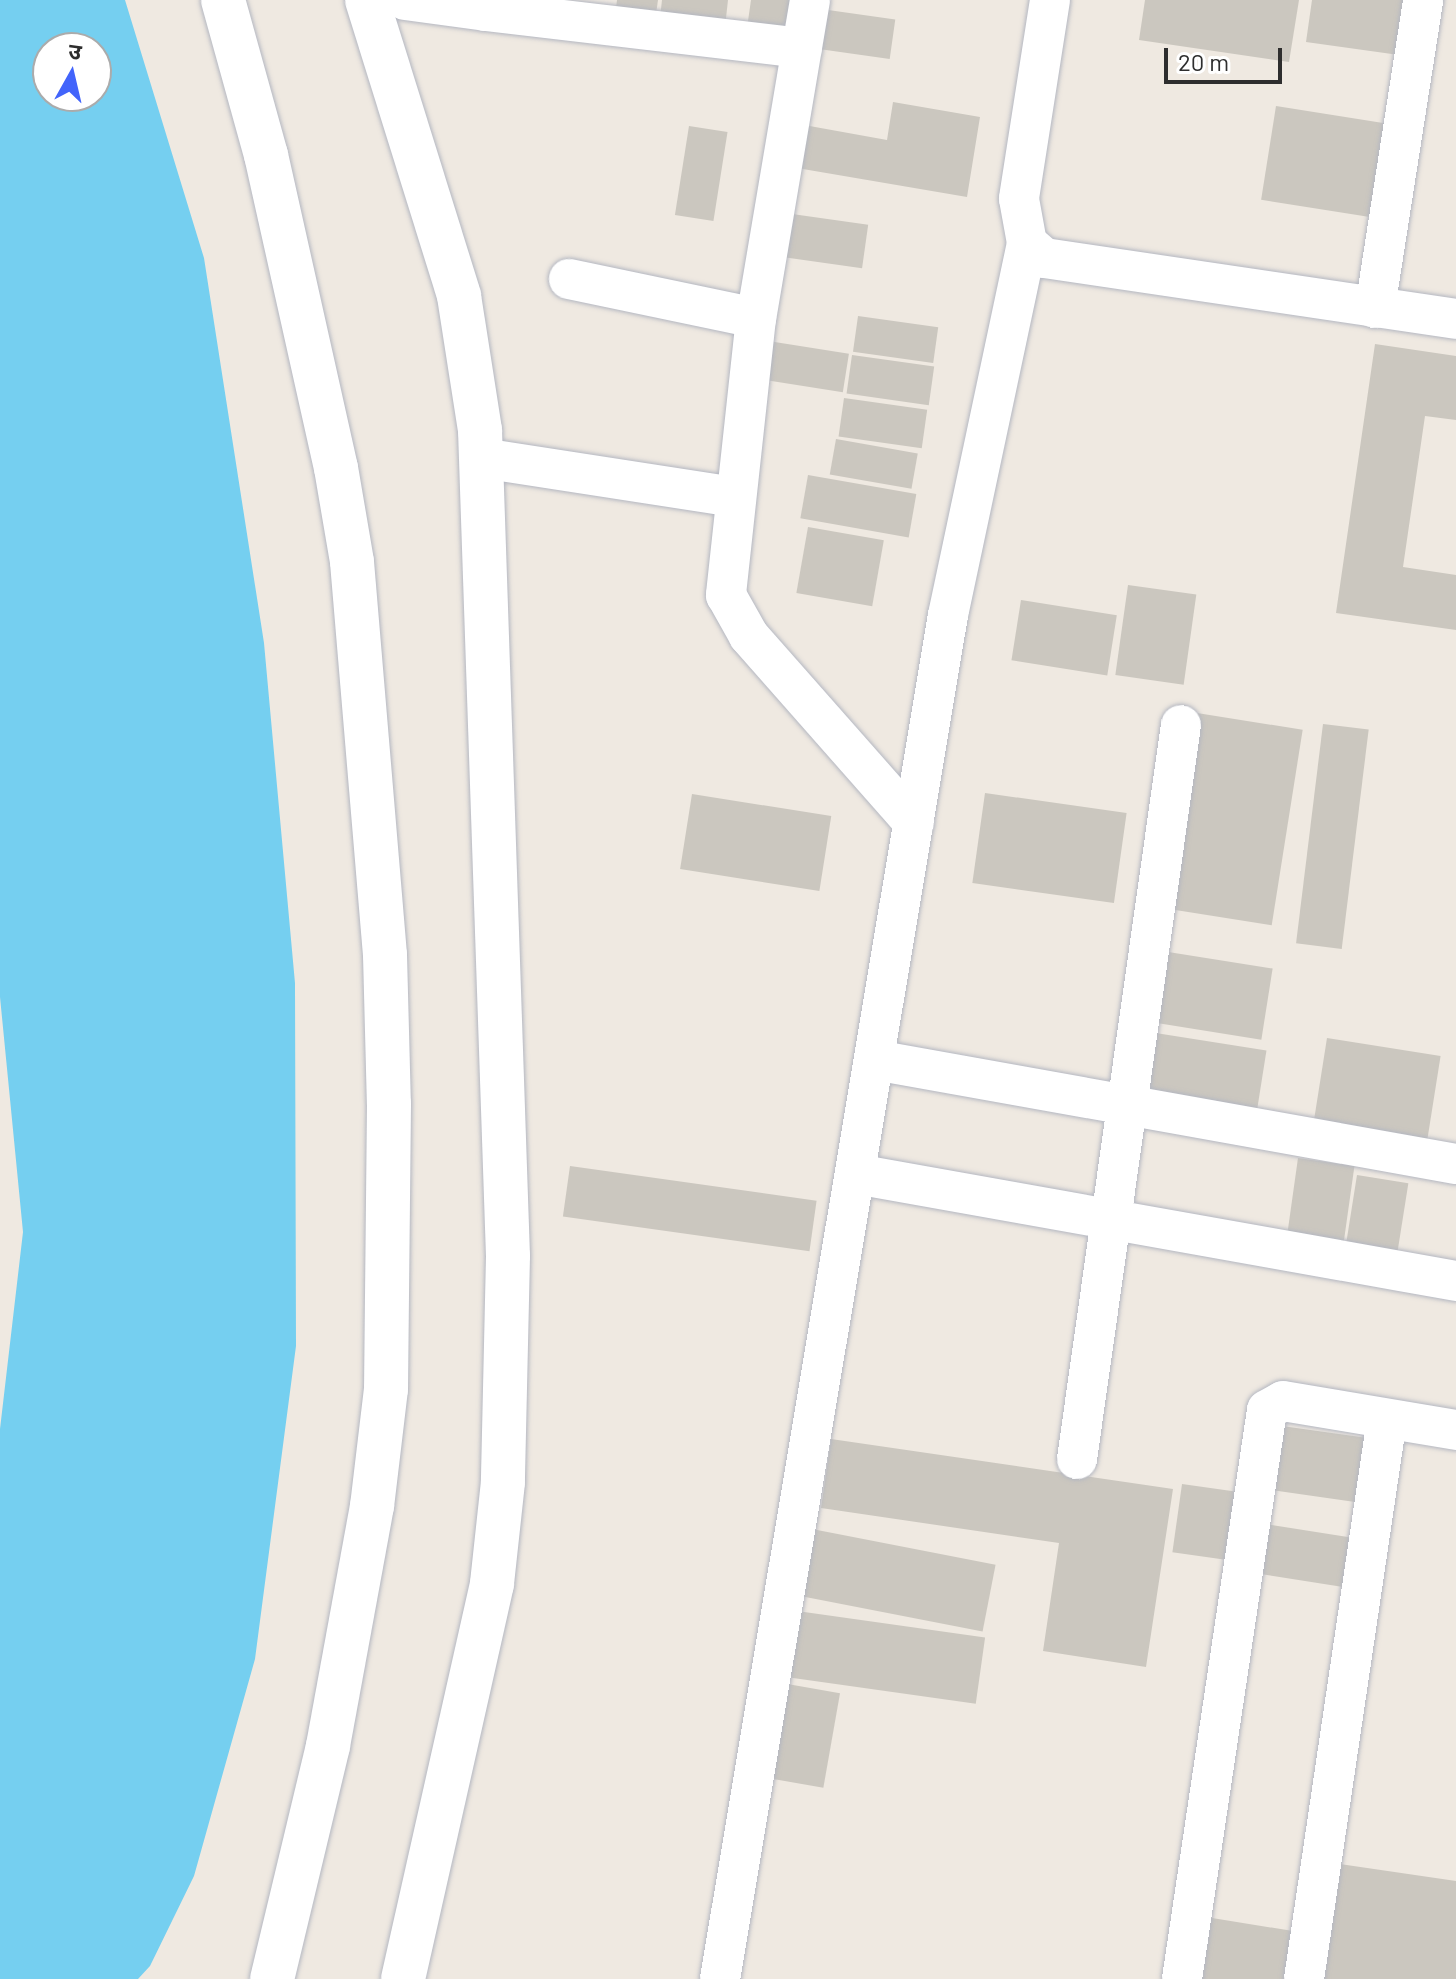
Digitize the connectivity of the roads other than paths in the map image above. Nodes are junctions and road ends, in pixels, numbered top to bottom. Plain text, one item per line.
1 (223, 0) edge
2 (367, 0) edge
3 (405, 0) edge
4 (810, 0) edge
5 (1423, 0) edge
6 (1049, 1) edge
7 (486, 6) edge
8 (802, 48) junction
9 (1027, 243) junction
10 (569, 279) dead end
11 (1375, 308) junction
12 (756, 318) junction
13 (1456, 319) edge
14 (482, 458) junction
15 (734, 497) junction
16 (1181, 725) dead end
17 (914, 823) junction
18 (875, 1060) junction
19 (1124, 1104) junction
20 (1456, 1164) edge
21 (856, 1174) junction
22 (1113, 1219) junction
23 (1456, 1281) edge
24 (1387, 1419) junction
25 (1456, 1430) edge
26 (1077, 1459) dead end
27 (272, 1979) edge
28 (403, 1979) edge
29 (720, 1979) edge
30 (1182, 1979) edge
31 (1304, 1979) edge

1 - 27 street
2 - 14 street
3 - 7 street
4 - 8 street
5 - 11 street
6 - 9 street
7 - 8 street
8 - 12 street
9 - 11 street
9 - 17 street
10 - 12 street
11 - 13 street
12 - 15 street
14 - 15 street
14 - 28 street
15 - 17 street
16 - 19 street
17 - 18 street
18 - 19 street
18 - 21 street
19 - 20 street
19 - 22 street
21 - 22 street
21 - 29 street
22 - 23 street
22 - 26 street
24 - 25 street
24 - 30 street
24 - 31 street

